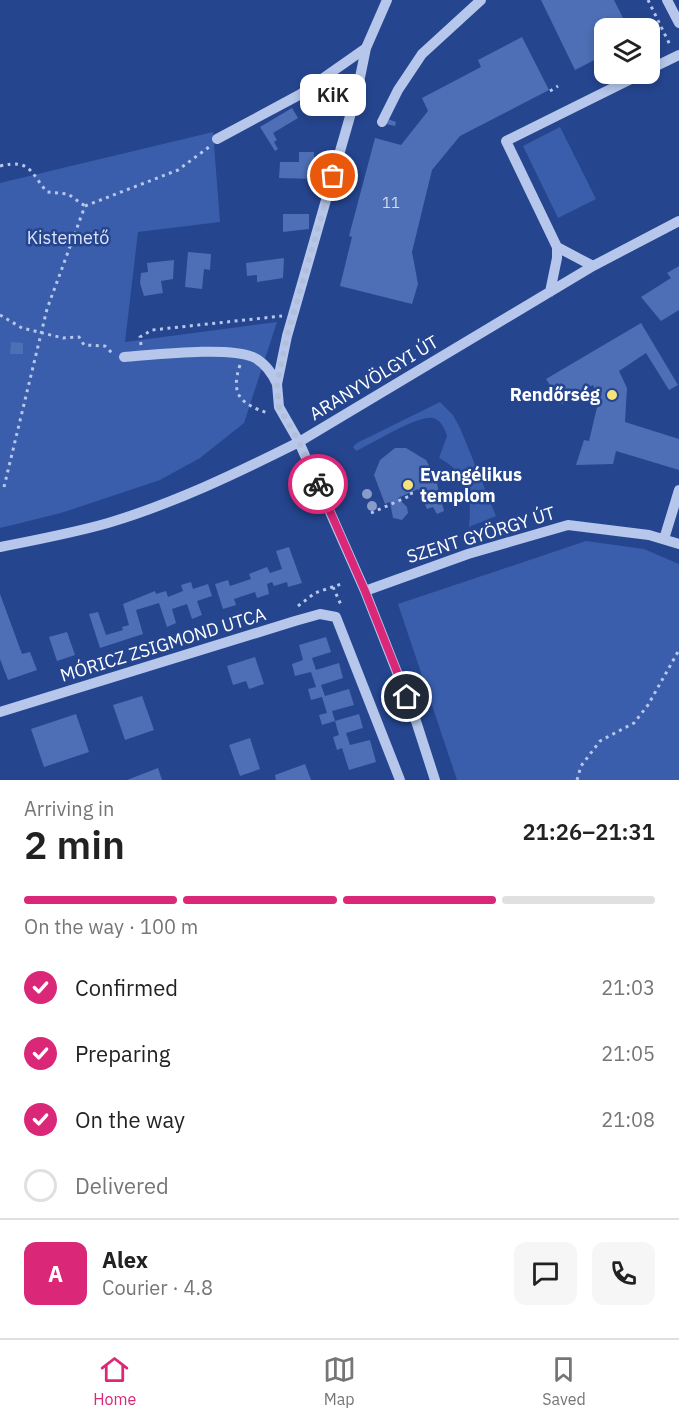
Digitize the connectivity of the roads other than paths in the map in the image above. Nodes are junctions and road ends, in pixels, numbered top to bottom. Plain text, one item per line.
1 (387, 0) edge
2 (481, 0) edge
3 (667, 0) edge
4 (679, 23) edge
5 (366, 48) junction
6 (677, 55) edge
7 (660, 64) edge
8 (621, 84) edge
9 (382, 123) dead end
10 (217, 139) road end
11 (679, 221) edge
12 (557, 247) junction
13 (593, 266) junction
14 (550, 292) junction
15 (121, 357) road end
16 (277, 384) junction
17 (299, 442) junction
18 (679, 490) edge
19 (664, 539) junction
20 (679, 544) edge
21 (0, 547) edge
22 (365, 591) junction
23 (0, 712) edge
24 (400, 780) edge
25 (435, 780) edge

1 - 5 street
2 - 9 street
3 - 4 street
5 - 10 street
5 - 16 street
6 - 7 street
8 - 12 street
11 - 13 street, ARANYVÖLGYI ÚT
12 - 13 street
12 - 14 street
13 - 14 street, ARANYVÖLGYI ÚT
14 - 17 street, ARANYVÖLGYI ÚT
15 - 16 street
16 - 17 street
17 - 21 street, ARANYVÖLGYI ÚT
17 - 22 street
18 - 19 street
19 - 20 street, SZENT GYÖRGY ÚT
19 - 22 street, SZENT GYÖRGY ÚT
22 - 25 street
23 - 24 street, MÓRICZ ZSIGMOND UTCA

